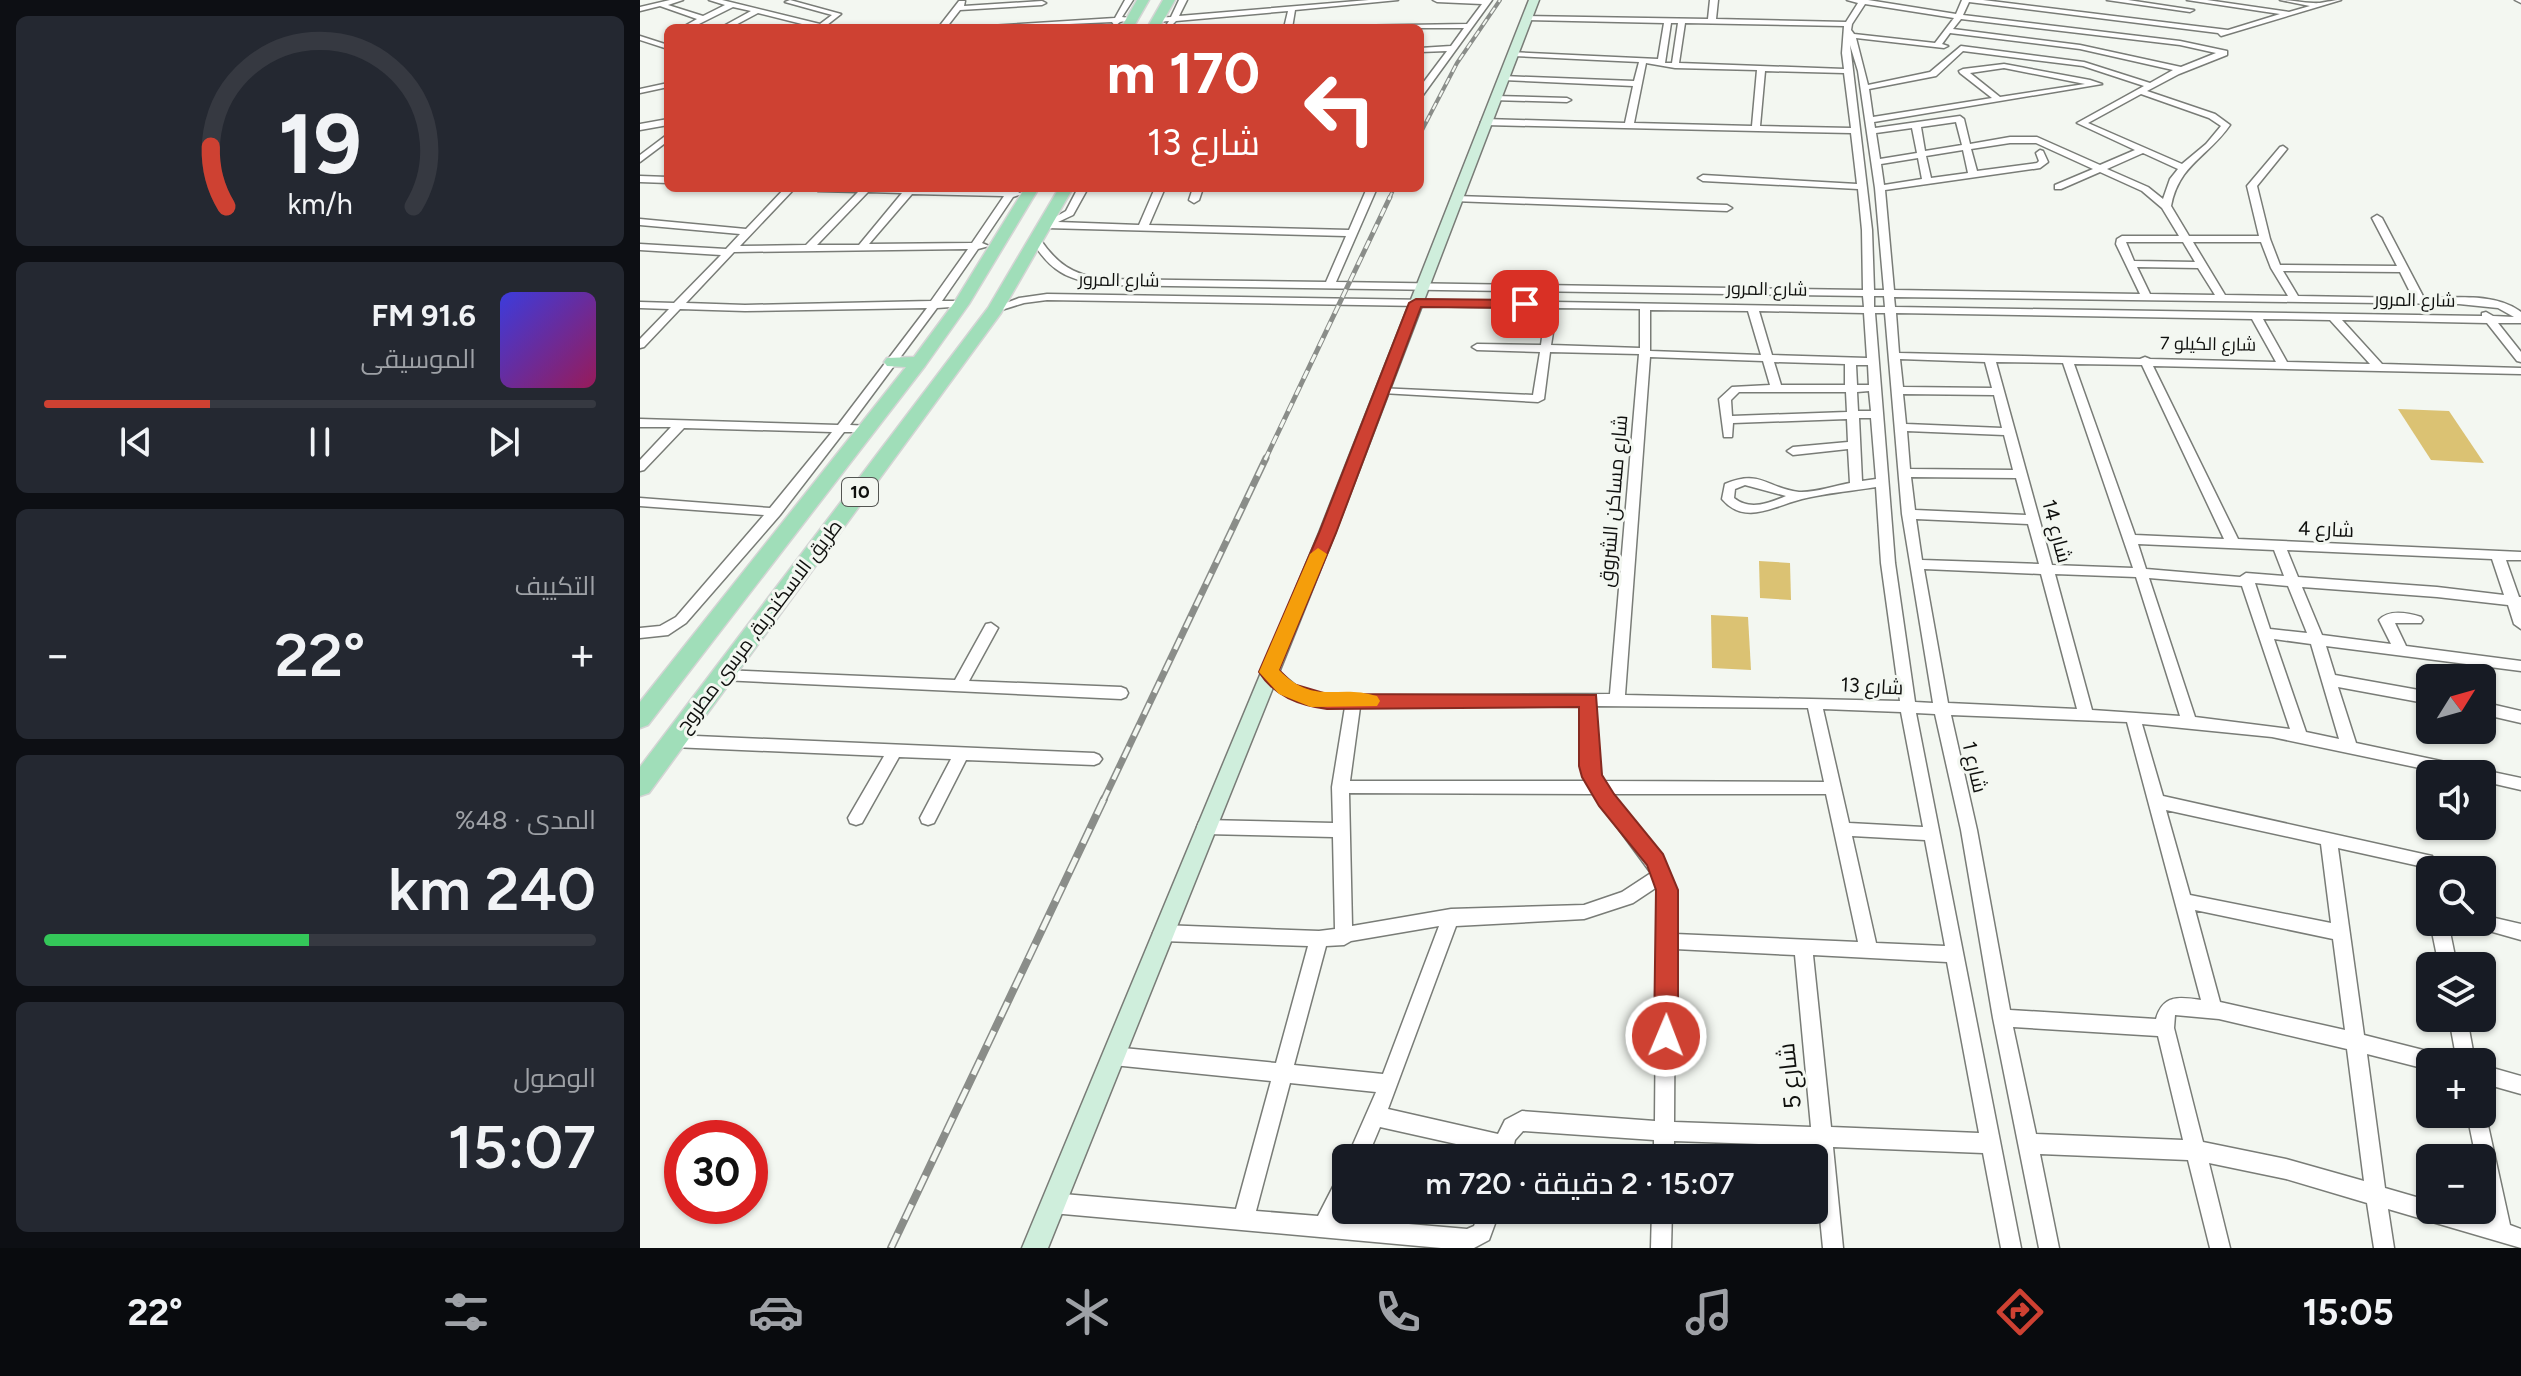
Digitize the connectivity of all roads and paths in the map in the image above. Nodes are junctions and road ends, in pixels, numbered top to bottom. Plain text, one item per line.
1 (679, 0) edge
2 (713, 0) edge
3 (964, 0) edge
4 (1129, 0) edge
5 (1143, 0) edge
6 (1169, 0) edge
7 (1183, 0) edge
8 (1396, 0) edge
9 (1437, 0) edge
10 (1714, 0) edge
11 (1851, 0) edge
12 (1917, 0) edge
13 (2111, 0) edge
14 (2192, 0) edge
15 (2283, 0) edge
16 (2337, 0) edge
17 (792, 1) edge
18 (1471, 1) edge
19 (1487, 1) edge
20 (1864, 1) edge
21 (2124, 1) edge
22 (1043, 2) edge
23 (1002, 3) edge
24 (1363, 3) junction
25 (2235, 3) edge
26 (660, 4) junction
27 (2027, 4) edge
28 (731, 5) junction
29 (1533, 5) edge
30 (2321, 5) junction
31 (958, 8) junction
32 (640, 9) edge
33 (1464, 9) dead end
34 (1913, 9) junction
35 (1292, 10) junction
36 (2190, 10) junction
37 (758, 12) junction
38 (2279, 12) junction
39 (2291, 13) junction
40 (1959, 17) junction
41 (2118, 17) junction
42 (1457, 18) dead end
43 (703, 19) junction
44 (784, 19) junction
45 (1668, 20) junction
46 (1682, 20) junction
47 (1712, 20) junction
48 (2019, 23) junction
49 (693, 24) edge
50 (732, 24) edge
51 (775, 24) dead end
52 (810, 24) edge
53 (828, 24) edge
54 (945, 24) edge
55 (1032, 24) edge
56 (1122, 24) edge
57 (1163, 24) edge
58 (1289, 24) edge
59 (1360, 24) edge
60 (1394, 24) edge
61 (1424, 26) edge
62 (1433, 26) junction
63 (1451, 26) junction
64 (1470, 26) junction
65 (2185, 26) junction
66 (1850, 29) junction
67 (1949, 31) junction
68 (2229, 32) junction
69 (2111, 34) junction
70 (640, 38) edge
71 (664, 38) edge
72 (2011, 39) junction
73 (653, 42) junction
74 (2183, 44) junction
75 (640, 45) edge
76 (1937, 45) junction
77 (664, 46) edge
78 (1455, 48) junction
79 (1961, 48) junction
80 (1424, 50) edge
81 (2004, 53) junction
82 (1513, 54) junction
83 (1579, 57) junction
84 (1643, 60) junction
85 (1660, 61) junction
86 (1675, 66) junction
87 (1997, 66) junction
88 (1761, 68) junction
89 (2183, 70) junction
90 (1848, 71) junction
91 (1963, 71) junction
92 (1933, 74) junction
93 (1503, 78) junction
94 (1538, 79) junction
95 (1572, 81) junction
96 (1638, 84) junction
97 (664, 86) edge
98 (2151, 86) junction
99 (1424, 88) edge
100 (1864, 88) junction
101 (640, 91) edge
102 (2141, 91) junction
103 (1495, 98) junction
104 (1534, 99) junction
105 (1998, 99) junction
106 (1567, 100) junction
107 (1868, 120) junction
108 (1485, 122) junction
109 (664, 123) edge
110 (1561, 123) junction
111 (1629, 125) junction
112 (1916, 125) junction
113 (640, 127) edge
114 (1756, 127) junction
115 (1854, 131) junction
116 (1870, 131) junction
117 (664, 140) edge
118 (2010, 140) junction
119 (1966, 146) junction
120 (2283, 149) dead end
121 (2142, 150) junction
122 (1923, 152) junction
123 (2040, 153) dead end
124 (640, 159) edge
125 (2016, 160) junction
126 (1875, 162) junction
127 (2182, 167) junction
128 (2101, 168) junction
129 (1973, 175) junction
130 (1703, 178) dead end
131 (640, 179) edge
132 (664, 180) edge
133 (1927, 182) junction
134 (1863, 187) junction
135 (2058, 187) dead end
136 (1880, 188) junction
137 (786, 192) edge
138 (863, 192) edge
139 (908, 192) edge
140 (1020, 192) edge
141 (1021, 192) edge
142 (1064, 192) edge
143 (1081, 192) edge
144 (1158, 192) edge
145 (1197, 192) edge
146 (1370, 192) edge
147 (1456, 199) junction
148 (1194, 200) dead end
149 (2166, 206) junction
150 (1727, 208) dead end
151 (2377, 218) dead end
152 (640, 222) edge
153 (1143, 227) junction
154 (1043, 229) junction
155 (748, 232) junction
156 (1352, 233) junction
157 (2187, 238) junction
158 (2265, 239) junction
159 (977, 246) junction
160 (999, 246) junction
161 (640, 247) edge
162 (862, 247) junction
163 (809, 248) junction
164 (730, 250) junction
165 (2131, 264) junction
166 (2203, 265) junction
167 (2276, 268) junction
168 (2403, 269) junction
169 (1267, 284) junction
170 (1330, 285) junction
171 (1869, 291) junction
172 (1889, 292) junction
173 (1419, 294) junction
174 (2146, 296) junction
175 (2221, 297) junction
176 (2294, 298) junction
177 (2314, 299) junction
178 (1261, 301) junction
179 (2420, 301) junction
180 (2476, 303) junction
181 (961, 304) junction
182 (640, 305) edge
183 (937, 305) junction
184 (1552, 305) junction
185 (677, 306) junction
186 (1645, 306) junction
187 (1752, 307) junction
188 (995, 309) junction
189 (1869, 309) junction
190 (1889, 309) junction
191 (2255, 315) junction
192 (2330, 316) junction
193 (2490, 319) junction
194 (2521, 319) edge
195 (640, 345) edge
196 (1477, 347) dead end
197 (1547, 349) junction
198 (1645, 352) junction
199 (1893, 356) junction
200 (1989, 357) junction
201 (1766, 358) junction
202 (2067, 359) junction
203 (2521, 359) edge
204 (2145, 360) junction
205 (1850, 361) junction
206 (893, 362) junction
207 (919, 362) junction
208 (1873, 362) junction
209 (2283, 364) junction
210 (2378, 366) junction
211 (2521, 371) edge
212 (1776, 387) junction
213 (1852, 388) junction
214 (1875, 388) junction
215 (1382, 390) junction
216 (1897, 390) junction
217 (1999, 392) junction
218 (1877, 414) junction
219 (1853, 415) junction
220 (1727, 420) junction
221 (640, 423) edge
222 (681, 424) junction
223 (1900, 427) junction
224 (840, 429) junction
225 (867, 429) junction
226 (2009, 432) junction
227 (1728, 434) dead end
228 (1854, 445) junction
229 (1793, 451) dead end
230 (640, 467) edge
231 (1904, 473) junction
232 (2021, 474) junction
233 (1881, 482) junction
234 (1856, 486) junction
235 (1799, 496) junction
236 (640, 502) edge
237 (775, 512) junction
238 (1908, 514) junction
239 (2033, 520) junction
240 (2130, 539) junction
241 (2234, 545) junction
242 (2280, 548) junction
243 (2498, 556) junction
244 (2521, 556) edge
245 (1916, 564) junction
246 (2046, 569) junction
247 (2141, 573) junction
248 (2247, 582) junction
249 (2294, 582) junction
250 (2517, 601) edge
251 (2416, 620) dead end
252 (2521, 624) edge
253 (991, 628) dead end
254 (640, 633) edge
255 (2266, 633) junction
256 (2317, 641) junction
257 (2402, 652) junction
258 (2521, 666) edge
259 (1269, 672) junction
260 (722, 675) junction
261 (2330, 680) junction
262 (959, 686) junction
263 (661, 691) junction
264 (1121, 693) dead end
265 (2416, 695) edge
266 (706, 696) junction
267 (1589, 700) junction
268 (1617, 700) junction
269 (1353, 701) junction
270 (1814, 703) junction
271 (1908, 708) junction
272 (1942, 710) junction
273 (2496, 711) edge
274 (2086, 715) junction
275 (2133, 717) junction
276 (2521, 717) edge
277 (640, 719) edge
278 (2189, 722) junction
279 (2300, 736) junction
280 (673, 741) junction
281 (2349, 746) junction
282 (896, 749) junction
283 (962, 753) junction
284 (1094, 759) dead end
285 (2416, 761) edge
286 (2496, 779) edge
287 (2521, 784) edge
288 (640, 786) edge
289 (1340, 787) junction
290 (1598, 788) junction
291 (1833, 788) junction
292 (2156, 801) junction
293 (856, 818) dead end
294 (928, 818) dead end
295 (1205, 827) junction
296 (1842, 829) junction
297 (1341, 830) junction
298 (1931, 834) junction
299 (2329, 839) junction
300 (2416, 859) edge
301 (1662, 875) junction
302 (2185, 901) junction
303 (1451, 917) junction
304 (2496, 926) edge
305 (2521, 932) edge
306 (1162, 933) junction
307 (2341, 933) junction
308 (1344, 937) junction
309 (1319, 939) junction
310 (1668, 941) junction
311 (1803, 947) junction
312 (1869, 950) junction
313 (1954, 954) junction
314 (2213, 1009) junction
315 (2002, 1018) junction
316 (2165, 1028) junction
317 (2356, 1043) junction
318 (1113, 1056) junction
319 (2416, 1057) edge
320 (1283, 1073) junction
321 (2496, 1078) edge
322 (1389, 1084) junction
323 (2521, 1085) edge
324 (1374, 1116) junction
325 (2481, 1128) edge
326 (1665, 1131) junction
327 (1822, 1137) junction
328 (1991, 1143) junction
329 (1363, 1144) edge
330 (1474, 1144) edge
331 (1505, 1144) edge
332 (1665, 1144) edge
333 (2028, 1144) junction
334 (2195, 1150) junction
335 (2376, 1195) junction
336 (1052, 1203) junction
337 (1332, 1211) edge
338 (1243, 1220) junction
339 (1485, 1224) edge
340 (1662, 1224) edge
341 (1324, 1227) junction
342 (2511, 1236) edge
343 (1035, 1248) edge
344 (1661, 1248) edge
345 (1833, 1248) edge
346 (2011, 1248) edge
347 (2049, 1248) edge
348 (2220, 1248) edge
349 (2384, 1248) edge

1 - 26 street
2 - 28 street
3 - 31 street
4 - 56 street
5 - 56 main road
6 - 57 main road
7 - 57 street
8 - 24 street
8 - 60 street
9 - 18 street
9 - 62 street
10 - 47 street
11 - 20 street
12 - 34 street
13 - 21 street
14 - 25 street
14 - 36 street
15 - 30 street
15 - 38 street
16 - 30 street
17 - 37 street
17 - 53 street
18 - 19 street
18 - 33 street
19 - 64 street
20 - 34 street
20 - 66 street
21 - 36 street
21 - 41 street
22 - 23 street
22 - 55 street
23 - 31 street
24 - 35 street
24 - 59 street
25 - 38 street
26 - 32 street
26 - 43 street
27 - 40 street
27 - 41 street
27 - 48 street
28 - 37 street
28 - 43 street
29 - 45 street
29 - 82 street
30 - 39 street
31 - 54 street
34 - 40 street
35 - 57 street
35 - 58 street
36 - 65 street
37 - 44 street
37 - 50 street
38 - 39 street
39 - 68 street
40 - 48 street
40 - 67 street
41 - 65 street
41 - 69 street
42 - 63 street
43 - 49 street
44 - 51 street
44 - 52 street
45 - 46 street
45 - 85 street
46 - 47 street
46 - 86 street
47 - 66 street
48 - 69 street
48 - 72 street
61 - 62 street
62 - 63 street
63 - 64 street
64 - 78 street
65 - 68 street
65 - 74 street
66 - 76 street
66 - 90 street
66 - 100 street, شارع 1
67 - 72 street
67 - 76 street
68 - 74 street
69 - 74 street
70 - 73 street
71 - 73 street
72 - 81 street
72 - 89 street
73 - 75 street
73 - 77 street
74 - 89 street
76 - 79 street
78 - 80 street
78 - 99 street
79 - 81 street
79 - 92 street
81 - 87 street
81 - 98 street
82 - 83 street
82 - 93 street
83 - 84 street
83 - 95 street
84 - 85 street
84 - 96 street
85 - 86 street
86 - 88 street
87 - 91 street
87 - 105 street
88 - 90 street
88 - 114 street
89 - 98 street
90 - 115 street
91 - 92 street
91 - 105 street
92 - 100 street
93 - 94 street
93 - 103 street
94 - 95 street
94 - 104 street
95 - 96 street
95 - 106 street
96 - 111 street
97 - 101 street
98 - 102 street
100 - 107 street, شارع 1
102 - 121 street
102 - 127 street
103 - 104 street
103 - 108 street
104 - 106 street
105 - 107 street
106 - 110 street
107 - 116 street, شارع 1
108 - 110 street
108 - 147 street
109 - 113 street
110 - 111 street
111 - 114 street
112 - 116 street
112 - 119 street
112 - 122 street
114 - 115 street
115 - 134 street
116 - 126 street, شارع 1
117 - 124 street
118 - 119 street
118 - 125 street
118 - 128 street
119 - 122 street
119 - 129 street
120 - 158 street
121 - 127 street
121 - 128 street
122 - 126 street
122 - 133 street
123 - 125 street
125 - 129 street
126 - 136 street, شارع 1
127 - 149 street
128 - 135 street
128 - 149 street
129 - 133 street
130 - 134 street
131 - 132 street
133 - 136 street
134 - 171 street
136 - 172 street, شارع 1
137 - 155 street
138 - 163 street
139 - 162 street
140 - 159 street
141 - 160 main road, طريق الاسكندرية, مرسى مطروح / 10
142 - 154 main road, طريق الاسكندرية, مرسى مطروح / 10
143 - 154 street
144 - 153 street
145 - 148 street
146 - 156 street
147 - 150 street
147 - 173 street
149 - 157 street
151 - 168 street
152 - 155 street
153 - 154 street
153 - 156 street
154 - 169 street, شارع المرور
154 - 188 main road, طريق الاسكندرية, مرسى مطروح / 10
155 - 164 street
156 - 170 street
157 - 158 street
157 - 165 street
157 - 166 street
158 - 167 street
159 - 160 street
159 - 162 street
159 - 183 street
160 - 181 main road, طريق الاسكندرية, مرسى مطروح / 10
161 - 164 street
162 - 163 street
163 - 164 street
164 - 185 street
165 - 166 street
165 - 174 street
166 - 175 street
167 - 168 street
167 - 176 street
168 - 179 street
169 - 170 street, شارع المرور
169 - 178 street
170 - 173 street, شارع المرور
171 - 172 street, شارع المرور
171 - 173 street, شارع المرور
171 - 189 street
172 - 174 street, شارع المرور
172 - 190 street, شارع 1
173 - 178 street, شارع المرور
173 - 184 street, شارع المرور
173 - 215 street
174 - 175 street, شارع المرور
175 - 176 street, شارع المرور
176 - 177 street, شارع المرور
177 - 179 street, شارع المرور
177 - 192 street
178 - 188 street, شارع المرور
179 - 180 street, شارع المرور
180 - 193 street
180 - 194 street, شارع المرور
181 - 183 street
181 - 207 main road, طريق الاسكندرية, مرسى مطروح / 10
182 - 185 street
183 - 185 street
183 - 206 street
184 - 186 street, شارع المرور
184 - 197 street
185 - 195 street
186 - 187 street, شارع المرور
186 - 198 street, شارع مساكن الشروق
187 - 189 street, شارع المرور
187 - 201 street
188 - 260 main road, طريق الاسكندرية, مرسى مطروح / 10
189 - 190 street, شارع المرور
189 - 208 street
190 - 191 street, شارع المرور
190 - 199 street, شارع 1
191 - 192 street, شارع المرور
191 - 209 street
192 - 193 street, شارع المرور
192 - 210 street
193 - 194 street, شارع المرور
193 - 203 street
196 - 197 street
197 - 198 street
197 - 215 street
198 - 201 street
198 - 268 street, شارع مساكن الشروق
199 - 200 street, شارع الكيلو 7
199 - 216 street, شارع 1
200 - 202 street, شارع الكيلو 7
200 - 217 street, شارع 14
201 - 205 street
201 - 212 street
202 - 204 street, شارع الكيلو 7
202 - 240 street
204 - 209 street, شارع الكيلو 7
204 - 241 street
205 - 208 street
205 - 213 street
206 - 207 main road
206 - 224 street
207 - 225 main road, طريق الاسكندرية, مرسى مطروح / 10
208 - 214 street
209 - 210 street, شارع الكيلو 7
210 - 211 street, شارع الكيلو 7
212 - 213 street
212 - 220 street
213 - 214 street
213 - 219 street
214 - 218 street
215 - 259 street
216 - 217 street
216 - 223 street, شارع 1
217 - 226 street, شارع 14
218 - 219 street
218 - 233 street
219 - 220 street
219 - 228 street
220 - 227 street
221 - 222 street
222 - 224 street
222 - 230 street
223 - 226 street
223 - 231 street, شارع 1
224 - 225 street
224 - 237 street
225 - 263 main road, طريق الاسكندرية, مرسى مطروح / 10
226 - 232 street, شارع 14
228 - 229 street
228 - 234 street
231 - 232 street
231 - 238 street, شارع 1
232 - 239 street, شارع 14
233 - 234 street
233 - 271 street
234 - 235 street
235 - 235 street
236 - 237 street
237 - 254 street
238 - 239 street
238 - 245 street, شارع 1
239 - 246 street, شارع 14
240 - 241 street, شارع 4
240 - 247 street
241 - 242 street, شارع 4
242 - 243 street, شارع 4
242 - 249 street
243 - 244 street, شارع 4
243 - 250 street
245 - 246 street
245 - 272 street, شارع 1
246 - 247 street
246 - 274 street, شارع 14
247 - 248 street
247 - 278 street
248 - 249 street
248 - 255 street
249 - 250 street
249 - 256 street
250 - 252 street
251 - 257 street
253 - 262 street
255 - 256 street
255 - 279 street
256 - 257 street
256 - 261 street
257 - 258 street
259 - 269 street, شارع 13
259 - 295 street
260 - 262 street
260 - 266 main road, طريق الاسكندرية, مرسى مطروح / 10
261 - 265 street
261 - 281 street
262 - 264 street
263 - 266 main road
263 - 277 main road, طريق الاسكندرية, مرسى مطروح / 10
266 - 280 main road, طريق الاسكندرية, مرسى مطروح / 10
267 - 268 street, شارع 13
267 - 269 street, شارع 13
267 - 290 street
268 - 270 street, شارع 13
269 - 289 street
270 - 271 street, شارع 13
270 - 291 street
271 - 272 street, شارع 13
271 - 298 street
272 - 274 street, شارع 13
272 - 315 street, شارع 1
273 - 276 street
274 - 275 street, شارع 13
275 - 278 street, شارع 13
275 - 292 street
278 - 279 street, شارع 13
279 - 281 street, شارع 13
280 - 282 street
280 - 288 main road, طريق الاسكندرية, مرسى مطروح / 10
281 - 285 street, شارع 13
282 - 283 street
282 - 293 street
283 - 284 street
283 - 294 street
286 - 287 street, شارع 13
289 - 290 street
289 - 297 street
290 - 291 street
290 - 301 street
291 - 296 street
292 - 299 street
292 - 302 street
295 - 297 street
295 - 306 street
296 - 298 street
296 - 312 street
297 - 308 street
298 - 313 street
299 - 300 street
299 - 307 street
301 - 303 street
301 - 310 street
302 - 307 street
302 - 314 street
303 - 308 street
303 - 322 street
304 - 305 street
306 - 309 street
306 - 318 street
307 - 317 street
308 - 309 street
309 - 320 street
310 - 311 street
310 - 326 street
311 - 312 street
311 - 327 street, شارع 5
312 - 313 street
313 - 328 street
314 - 316 street
314 - 317 street
315 - 316 street
315 - 333 street, شارع 1
316 - 334 street
317 - 319 street
317 - 335 street
318 - 320 street
318 - 336 street
320 - 322 street
320 - 338 street
321 - 323 street
322 - 324 street
324 - 329 street
324 - 330 street
325 - 342 street
326 - 327 street
326 - 331 street
326 - 332 street
327 - 328 street
327 - 345 street, شارع 5
328 - 346 street
333 - 334 street
333 - 347 street, شارع 1
334 - 335 street
334 - 348 street
335 - 342 street
335 - 349 street
336 - 338 street
336 - 343 street
337 - 341 street
338 - 341 street
339 - 341 street
340 - 344 street

